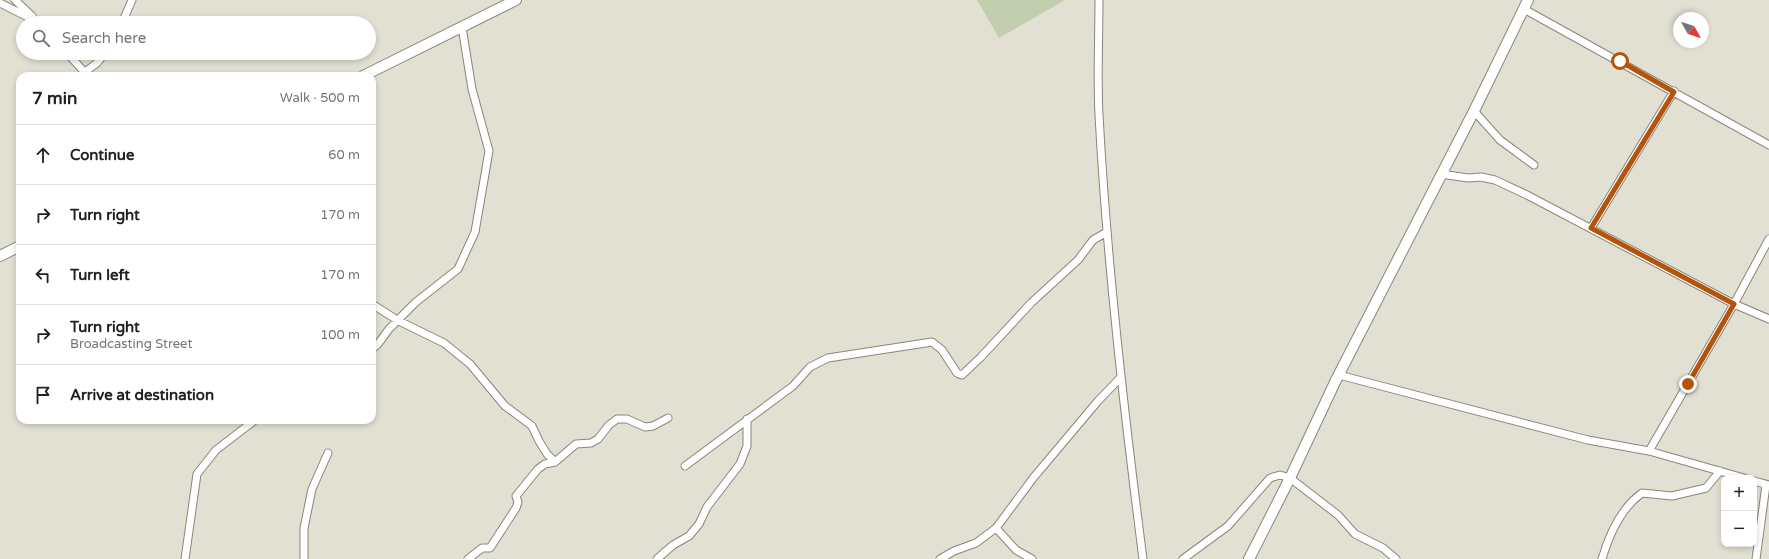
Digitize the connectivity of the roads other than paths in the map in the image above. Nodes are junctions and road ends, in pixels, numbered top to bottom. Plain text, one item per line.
1 (15, 0) edge
2 (132, 0) edge
3 (516, 0) edge
4 (1100, 0) edge
5 (0, 2) edge
6 (1526, 4) edge
7 (27, 16) edge
8 (32, 16) edge
9 (125, 16) edge
10 (462, 27) junction
11 (74, 60) edge
12 (99, 60) edge
13 (85, 72) edge
14 (89, 72) edge
15 (371, 72) edge
16 (1674, 92) junction
17 (1474, 111) junction
18 (1769, 145) edge
19 (1534, 165) dead end
20 (1441, 174) junction
21 (1591, 228) junction
22 (1107, 232) junction
23 (1769, 239) edge
24 (16, 248) edge
25 (0, 256) edge
26 (1734, 304) junction
27 (376, 307) edge
28 (1769, 319) edge
29 (397, 320) junction
30 (376, 344) edge
31 (1339, 375) junction
32 (1121, 377) junction
33 (668, 418) dead end
34 (747, 419) junction
35 (250, 424) edge
36 (1649, 451) junction
37 (328, 453) dead end
38 (555, 462) junction
39 (685, 466) dead end
40 (1720, 471) junction
41 (1734, 475) edge
42 (1290, 478) junction
43 (1757, 482) edge
44 (1768, 485) edge
45 (996, 528) junction
46 (185, 559) edge
47 (304, 559) edge
48 (468, 559) edge
49 (657, 559) edge
50 (940, 559) edge
51 (1032, 559) edge
52 (1143, 559) edge
53 (1182, 559) edge
54 (1249, 559) edge
55 (1396, 559) edge
56 (1602, 559) edge
57 (1756, 559) edge

1 - 8 street
2 - 9 street
3 - 10 main road
4 - 22 street
5 - 7 street
6 - 16 street
6 - 17 main road
10 - 15 main road
10 - 29 street
11 - 13 street
12 - 14 street
16 - 18 street
16 - 21 street
17 - 19 street
17 - 20 main road
20 - 21 street
20 - 31 main road
21 - 26 street
22 - 32 street
22 - 34 street
23 - 26 street
24 - 25 main road
26 - 28 street
26 - 36 street
27 - 29 street
29 - 30 street
29 - 38 street
31 - 36 street
31 - 42 main road
32 - 45 street
32 - 52 street
33 - 38 street
34 - 39 street
34 - 49 street
35 - 46 street
36 - 40 street
37 - 47 street
38 - 48 street
40 - 41 street
40 - 56 street
42 - 53 street
42 - 54 main road
42 - 55 street
43 - 44 street
44 - 57 street
45 - 50 street
45 - 51 street

